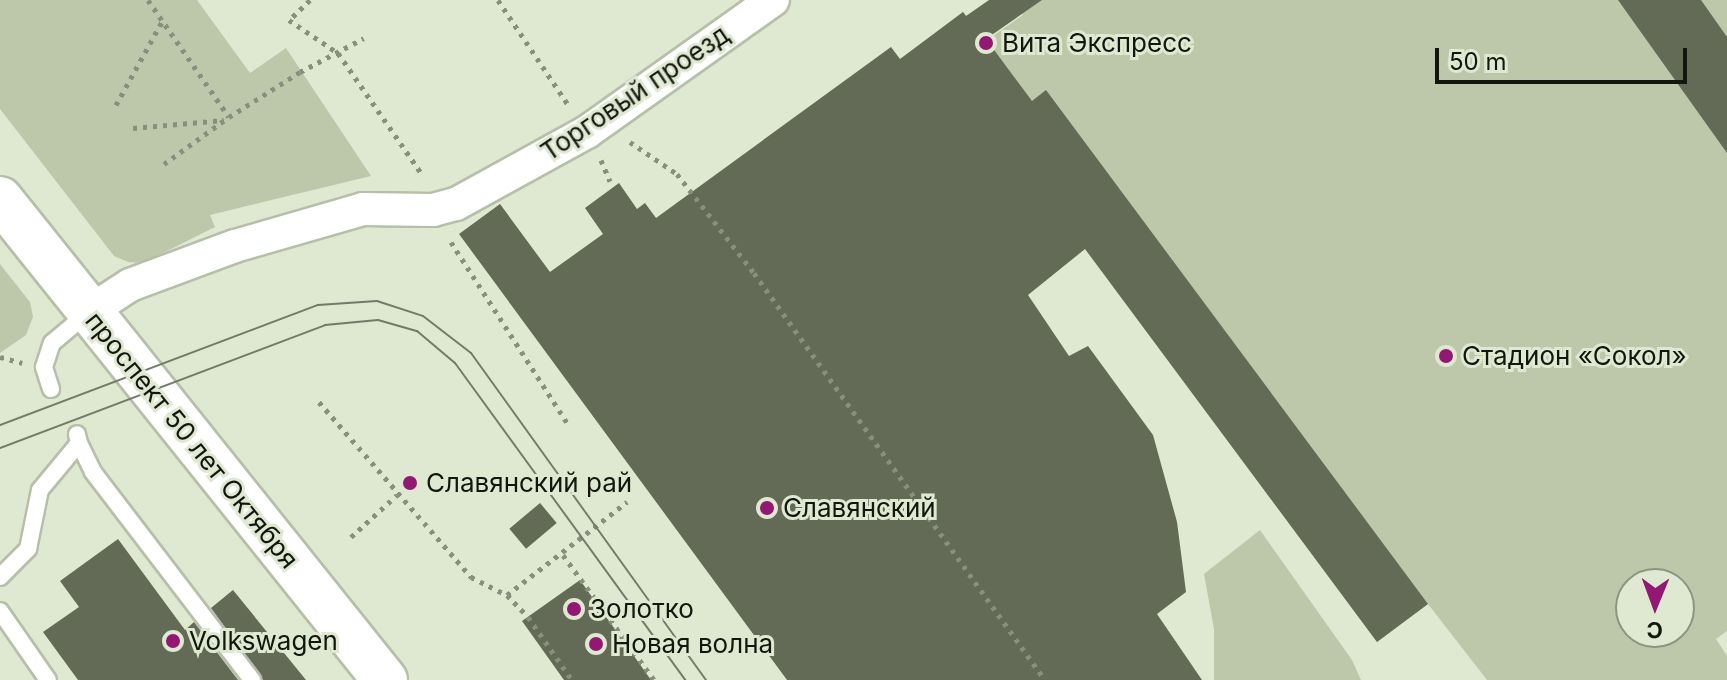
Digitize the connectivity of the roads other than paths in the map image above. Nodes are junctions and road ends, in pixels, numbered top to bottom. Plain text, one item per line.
1 (773, 0) edge
2 (0, 199) edge
3 (90, 311) junction
4 (51, 389) dead end
5 (0, 577) edge
6 (0, 611) edge
7 (48, 680) edge
8 (252, 680) edge
9 (385, 680) edge

1 - 3 street, Торговый проезд
2 - 3 main road, проспект 50 лет Октября
3 - 4 lane
3 - 9 main road, проспект 50 лет Октября
5 - 8 lane
6 - 7 lane

